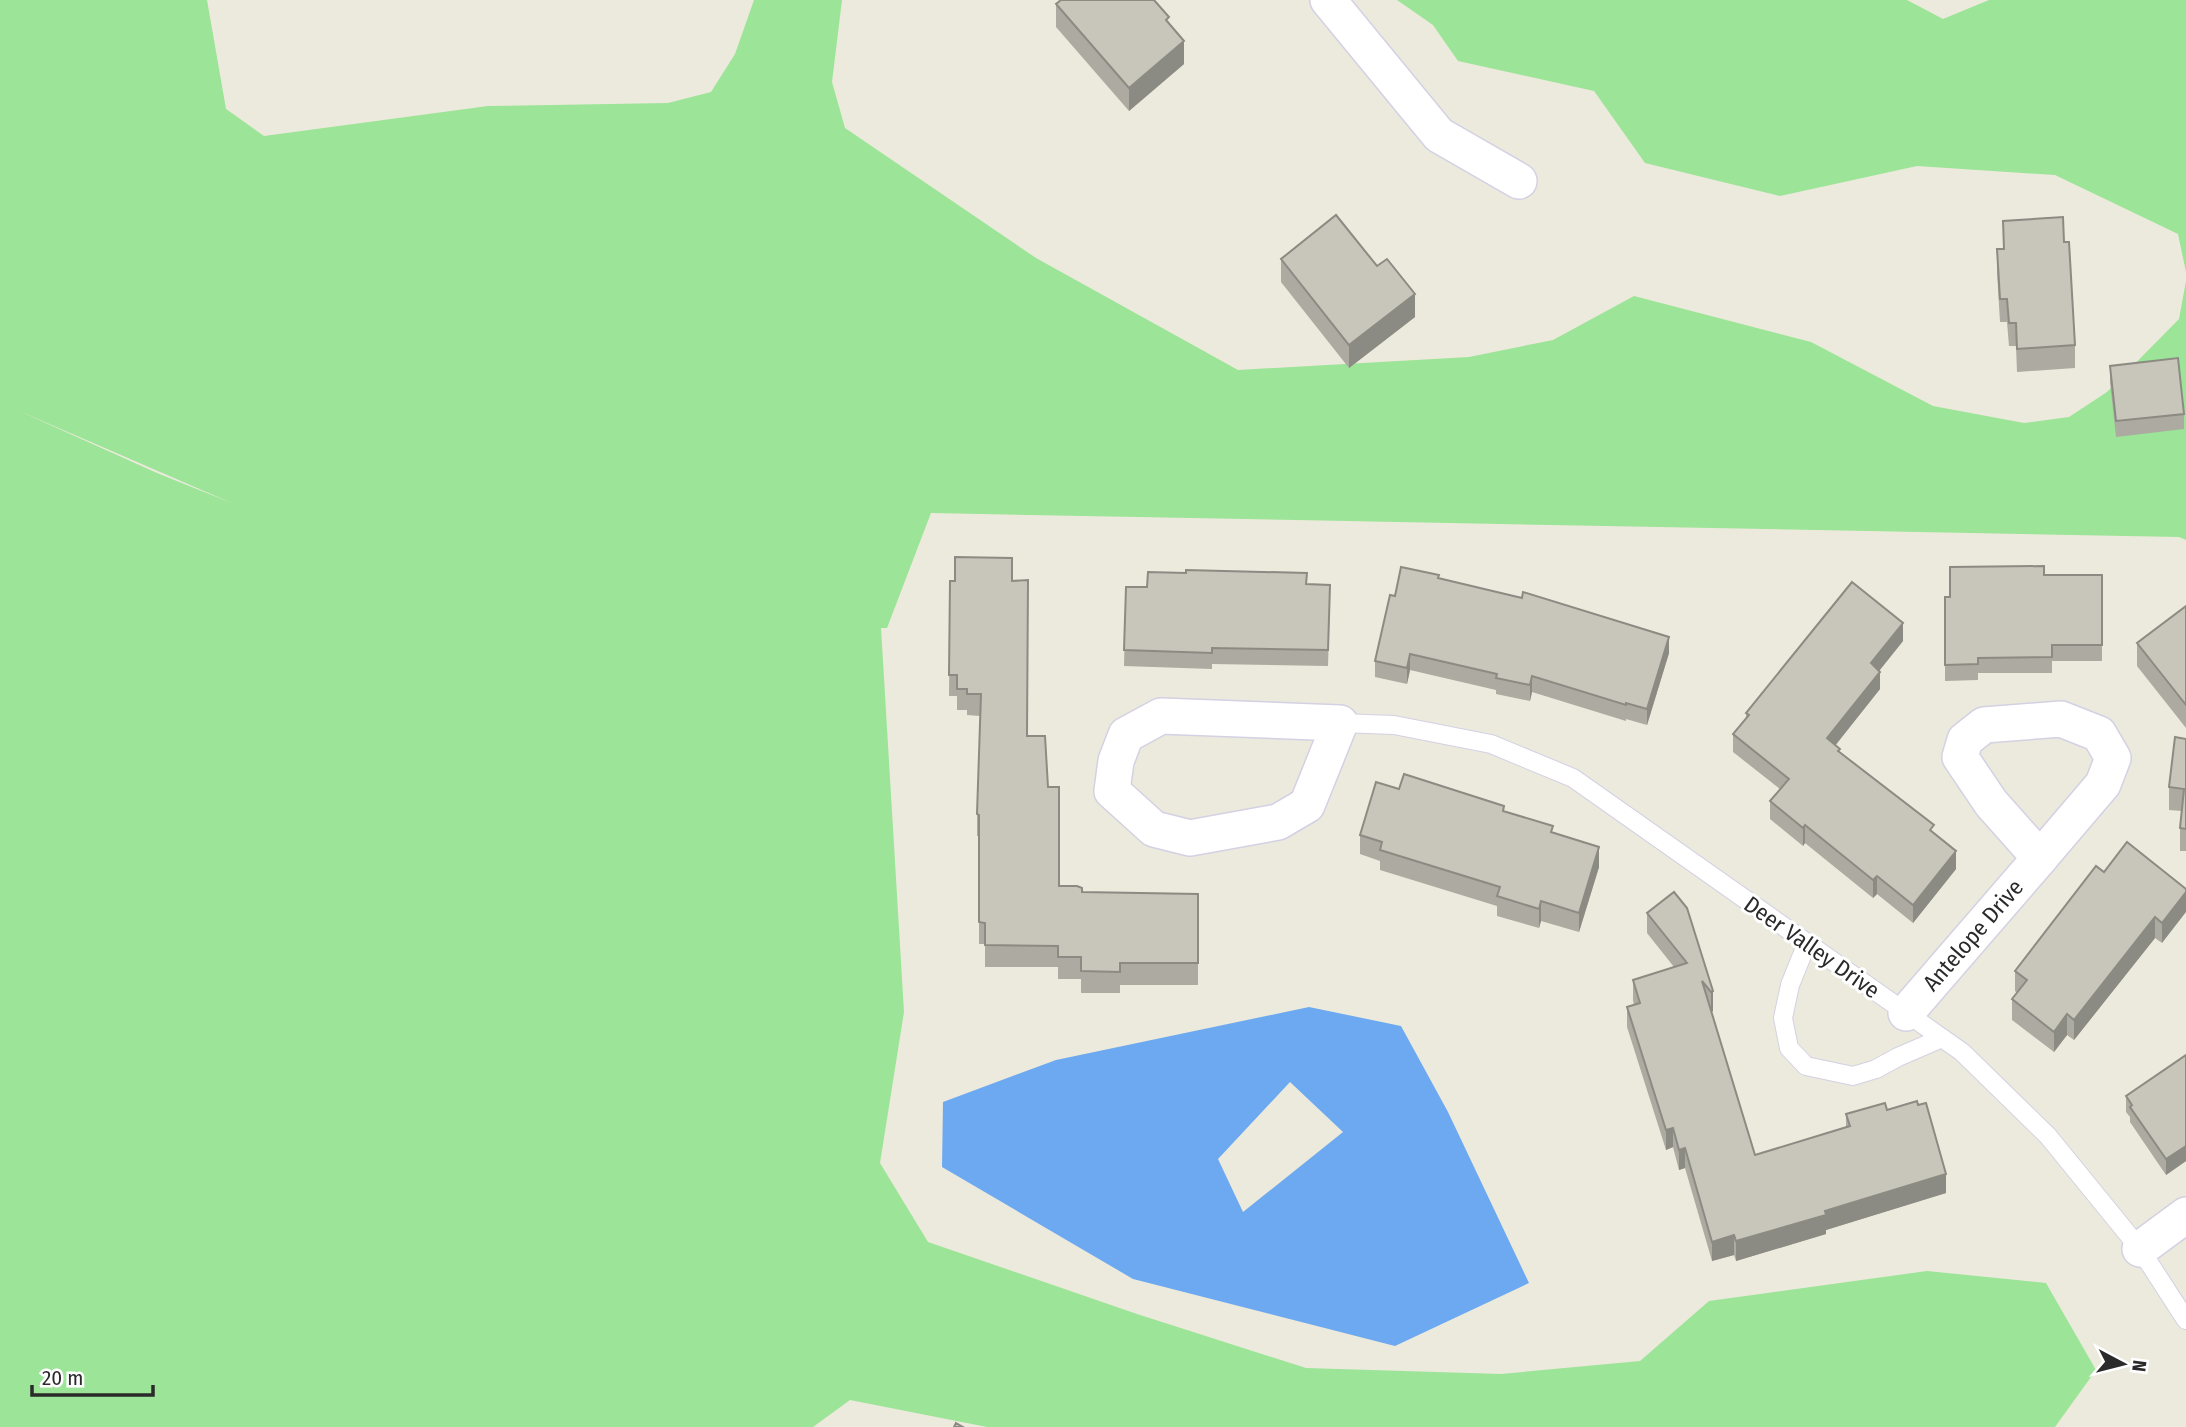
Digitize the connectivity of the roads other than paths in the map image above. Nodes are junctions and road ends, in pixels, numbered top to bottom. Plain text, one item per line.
1 (1328, 0) edge
2 (1519, 181) dead end
3 (1340, 723) junction
4 (2040, 858) junction
5 (1807, 943) junction
6 (1906, 1013) junction
7 (1942, 1038) junction
8 (2186, 1215) edge
9 (2140, 1249) junction
10 (2186, 1320) edge

1 - 2 street
3 - 3 street, Deer Valley Drive
3 - 5 lane, Deer Valley Drive
4 - 4 street, Antelope Drive
4 - 6 street, Antelope Drive
5 - 6 lane, Deer Valley Drive
5 - 7 lane
6 - 7 lane, Deer Valley Drive
7 - 9 lane, Deer Valley Drive
8 - 9 street
9 - 10 lane, Deer Valley Drive

